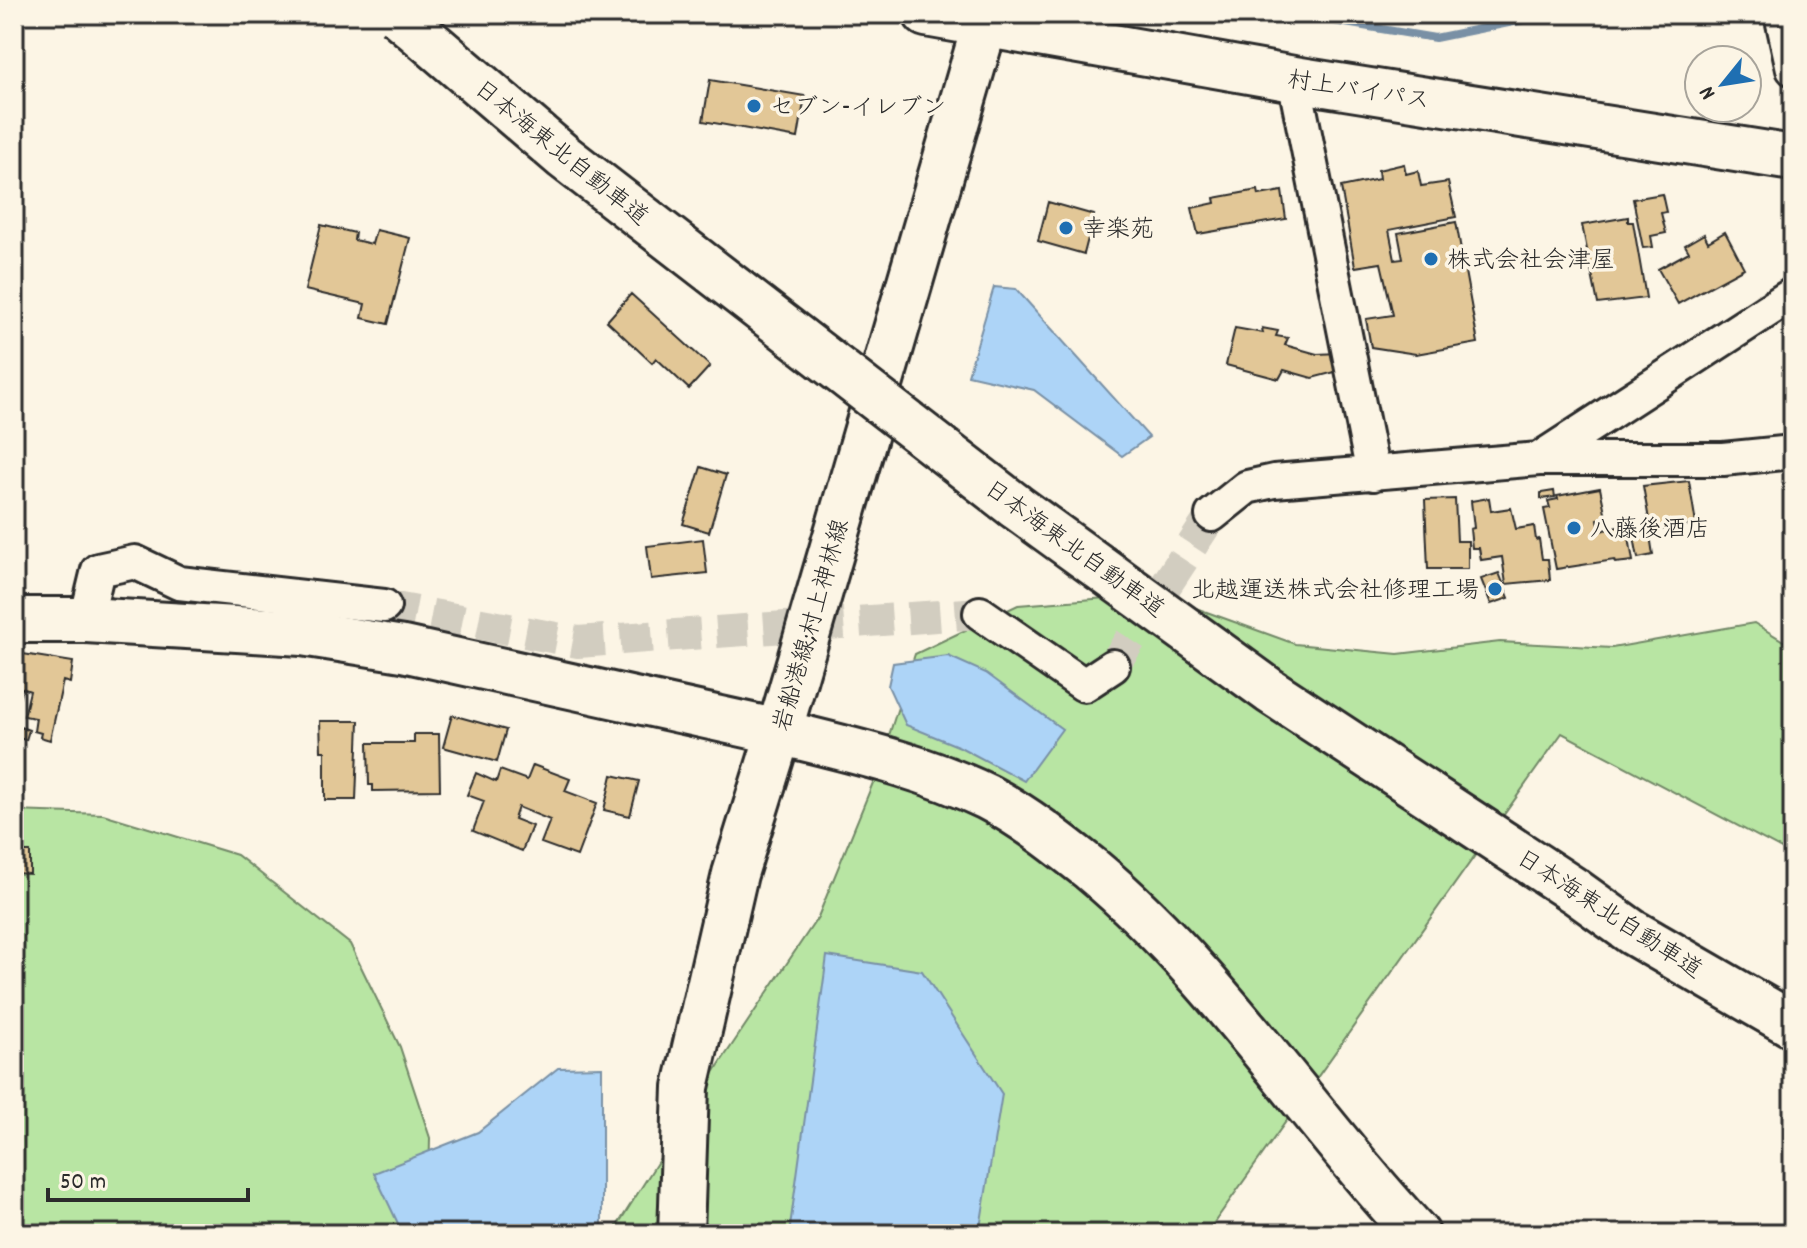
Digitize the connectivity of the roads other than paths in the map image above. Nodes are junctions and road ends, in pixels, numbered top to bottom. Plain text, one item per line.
1 (397, 14) edge
2 (926, 14) edge
3 (1781, 14) edge
4 (986, 19) edge
5 (1793, 69) edge
6 (1294, 79) junction
7 (1793, 158) edge
8 (1793, 294) edge
9 (1793, 452) edge
10 (1539, 459) junction
11 (1373, 474) junction
12 (1212, 515) tunnel mouth
13 (384, 606) tunnel mouth
14 (980, 613) tunnel mouth
15 (14, 620) edge
16 (86, 620) junction
17 (1113, 666) tunnel mouth
18 (779, 732) junction
19 (1575, 891) junction
20 (1632, 932) junction
21 (1793, 1008) edge
22 (1793, 1025) edge
23 (1793, 1056) edge
24 (681, 1234) edge
25 (1383, 1234) edge
26 (1417, 1234) edge

1 - 19 main road, 日本海東北自動車道, bridge
2 - 4 main road, 村上バイパス
3 - 5 street
4 - 6 main road, 村上バイパス
4 - 18 main road, 岩船港線;村上神林線
6 - 7 main road, 村上バイパス
6 - 11 street
8 - 10 street
9 - 10 street
10 - 11 street
11 - 12 street
13 - 16 street
14 - 17 street
15 - 16 main road
16 - 18 main road
18 - 24 main road, 岩船港線;村上神林線
18 - 25 main road
18 - 26 main road
19 - 20 main road, 日本海東北自動車道
19 - 21 main road
20 - 22 main road, 日本海東北自動車道
20 - 23 main road

